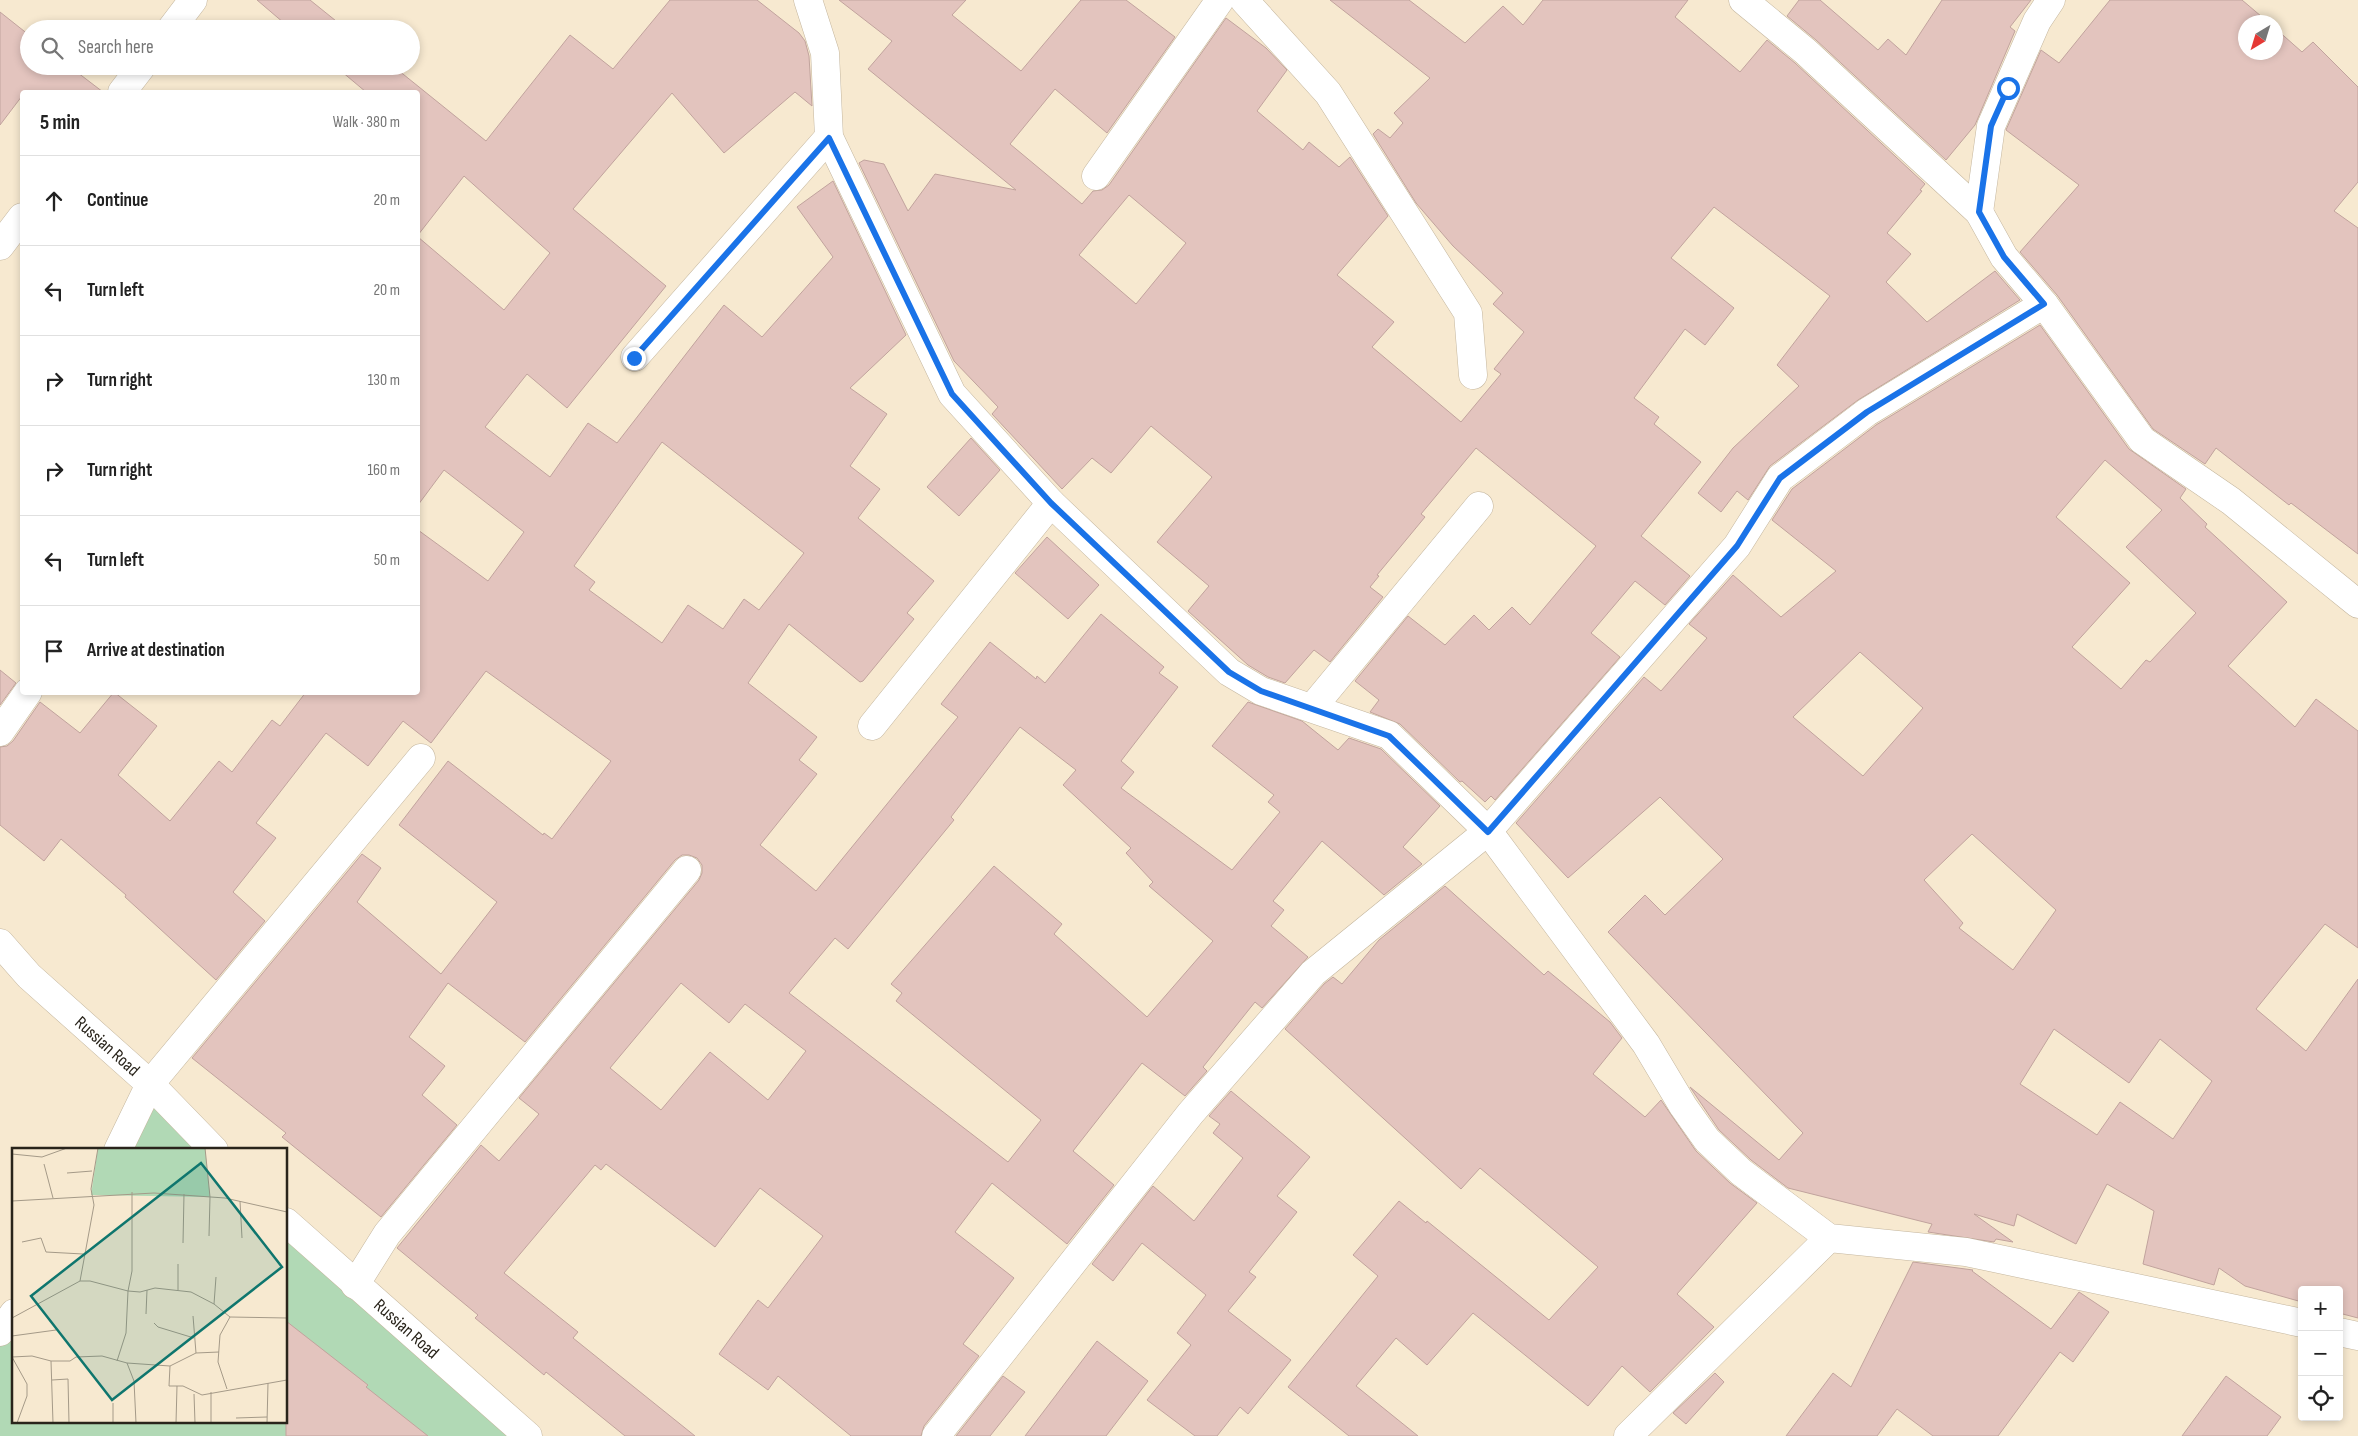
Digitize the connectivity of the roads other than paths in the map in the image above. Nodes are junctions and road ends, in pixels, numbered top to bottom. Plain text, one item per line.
1 (193, 0) edge
2 (808, 0) edge
3 (1220, 0) edge
4 (1244, 0) edge
5 (1743, 0) edge
6 (2052, 0) edge
7 (178, 20) edge
8 (829, 138) junction
9 (1096, 176) dead end
10 (1979, 212) junction
11 (20, 220) edge
12 (0, 246) edge
13 (2044, 304) junction
14 (634, 358) dead end
15 (1473, 375) dead end
16 (1051, 503) junction
17 (1479, 506) dead end
18 (2358, 604) edge
19 (26, 695) edge
20 (1312, 708) junction
21 (872, 726) dead end
22 (0, 732) edge
23 (421, 758) dead end
24 (1488, 832) junction
25 (687, 870) dead end
26 (0, 943) edge
27 (150, 1084) junction
28 (119, 1148) edge
29 (212, 1148) edge
30 (288, 1224) edge
31 (1829, 1238) junction
32 (355, 1285) junction
33 (12, 1316) edge
34 (2298, 1322) edge
35 (0, 1332) edge
36 (2343, 1333) edge
37 (2358, 1336) edge
38 (528, 1436) edge
39 (936, 1436) edge
40 (1628, 1436) edge

1 - 7 street
2 - 8 street
3 - 9 street
4 - 15 street
5 - 10 street
6 - 10 street
8 - 14 street
8 - 16 street
10 - 13 street
11 - 12 street
13 - 18 street
13 - 24 street
16 - 20 street
16 - 21 street
17 - 20 street
19 - 22 street
20 - 24 street
23 - 27 street
24 - 31 street
24 - 39 street
25 - 32 street
26 - 27 street, Russian Road
27 - 28 street
27 - 29 street, Russian Road
30 - 32 street, Russian Road
31 - 34 street
31 - 40 street
32 - 38 street, Russian Road
33 - 35 street
36 - 37 street

